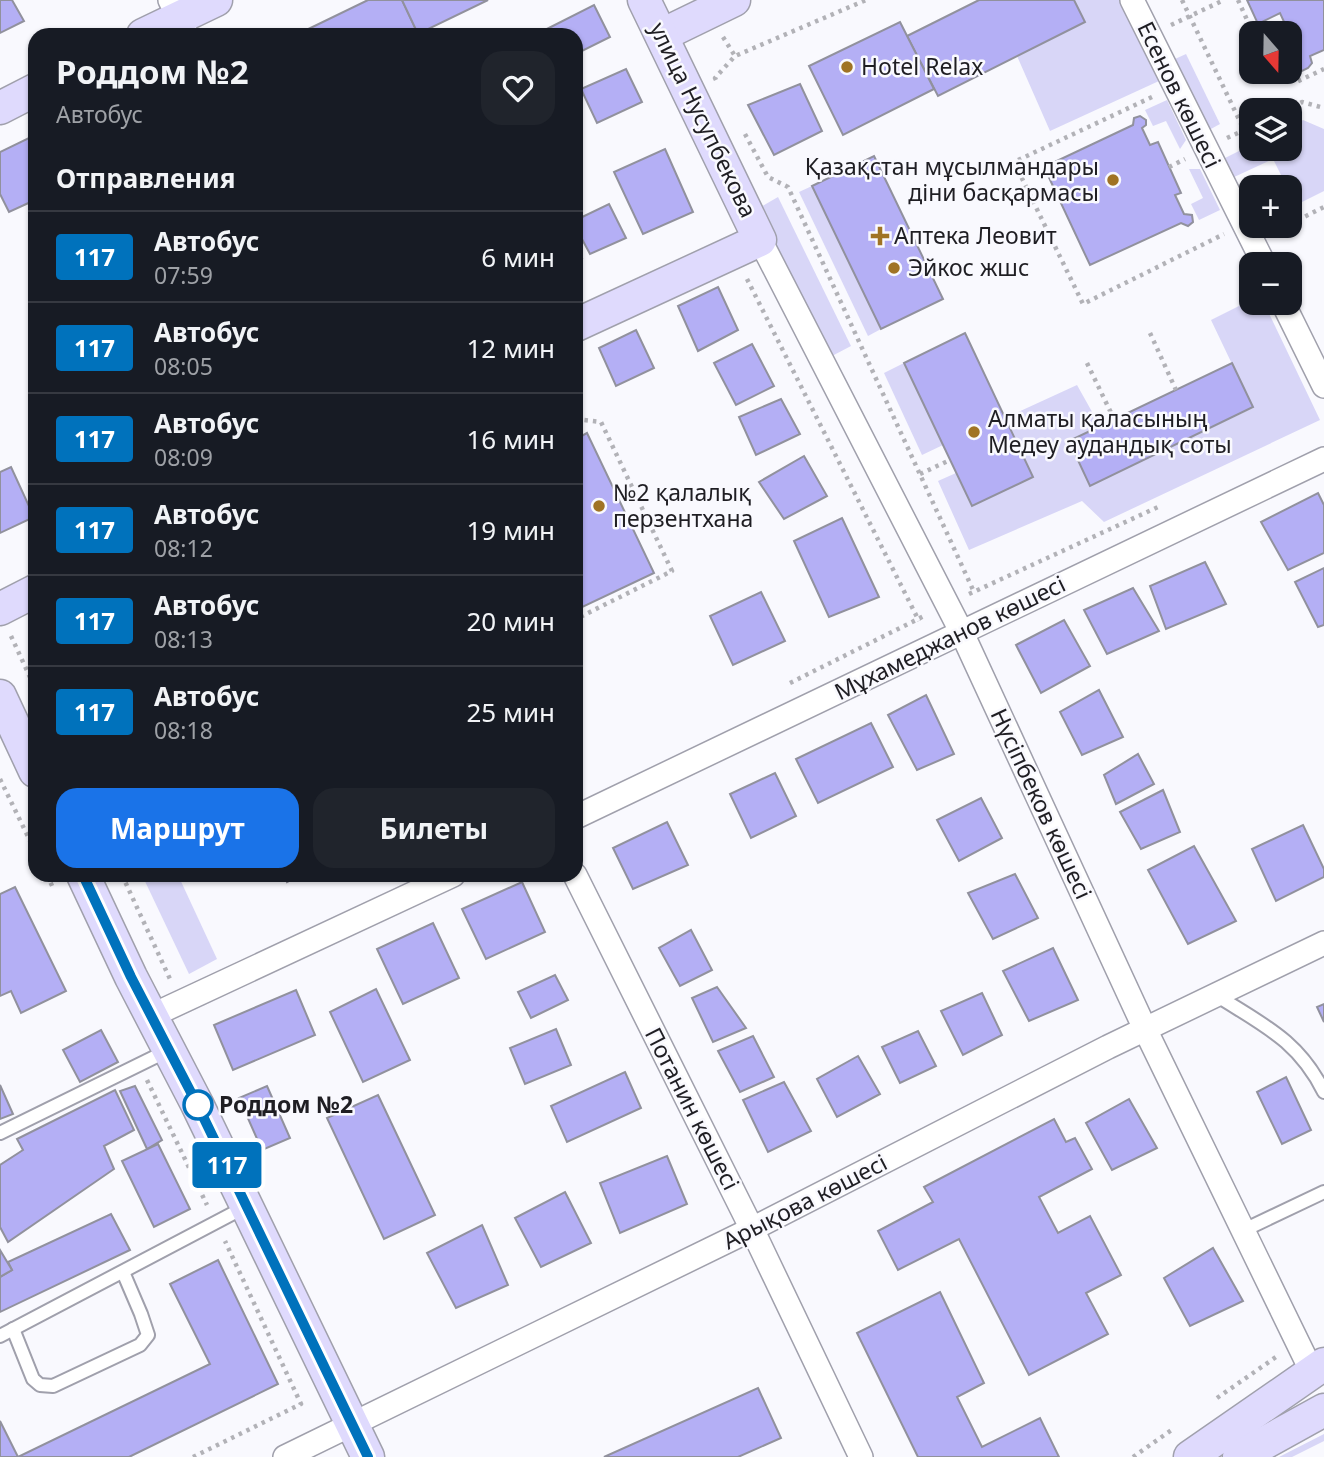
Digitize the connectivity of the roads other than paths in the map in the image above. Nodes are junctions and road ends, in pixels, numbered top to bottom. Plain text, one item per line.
1 (216, 0) edge
2 (644, 0) edge
3 (734, 0) edge
4 (1132, 0) edge
5 (178, 17) edge
6 (157, 28) edge
7 (662, 35) junction
8 (28, 94) edge
9 (0, 108) edge
10 (760, 240) junction
11 (1258, 252) edge
12 (1289, 315) edge
13 (583, 322) edge
14 (1324, 386) edge
15 (1324, 459) edge
16 (28, 598) edge
17 (5, 621) edge
18 (962, 633) junction
19 (0, 696) edge
20 (28, 756) edge
21 (583, 814) edge
22 (86, 882) edge
23 (438, 882) edge
24 (578, 882) edge
25 (1324, 943) edge
26 (1216, 995) junction
27 (151, 1016) junction
28 (1145, 1029) junction
29 (169, 1050) junction
30 (1324, 1092) edge
31 (0, 1133) edge
32 (1324, 1192) edge
33 (247, 1206) junction
34 (752, 1229) junction
35 (1242, 1231) junction
36 (123, 1272) junction
37 (13, 1329) junction
38 (0, 1336) edge
39 (1318, 1368) edge
40 (1324, 1410) edge
41 (352, 1424) junction
42 (285, 1457) edge
43 (368, 1457) edge
44 (861, 1457) edge
45 (1191, 1457) edge
46 (1240, 1457) edge

1 - 5 main road
2 - 7 main road, улица Нусупбекова
3 - 7 main road
4 - 11 street, Есенов көшесі
5 - 6 main road
7 - 10 main road, улица Нусупбекова
8 - 9 main road
10 - 13 main road
10 - 18 street, Нүсіпбеков көшесі
12 - 14 street
15 - 18 street, Мұхамеджанов көшесі
16 - 17 main road
18 - 21 street, Мұхамеджанов көшесі
18 - 28 street, Нүсіпбеков көшесі
19 - 20 main road
22 - 27 main road
23 - 27 street
24 - 34 street, Потанин көшесі
25 - 26 street, Арықова көшесі
26 - 28 street, Арықова көшесі
26 - 30 lane
27 - 29 main road
28 - 34 street, Арықова көшесі
28 - 35 street, Нүсіпбеков көшесі
29 - 31 lane
29 - 33 main road
32 - 35 lane
33 - 36 lane
33 - 41 main road
34 - 41 street, Арықова көшесі
34 - 44 street, Потанин көшесі
35 - 39 street, Нүсіпбеков көшесі
36 - 37 lane
36 - 37 lane
37 - 38 lane
39 - 45 main road
40 - 46 main road
41 - 42 street, Арықова көшесі
41 - 43 main road

